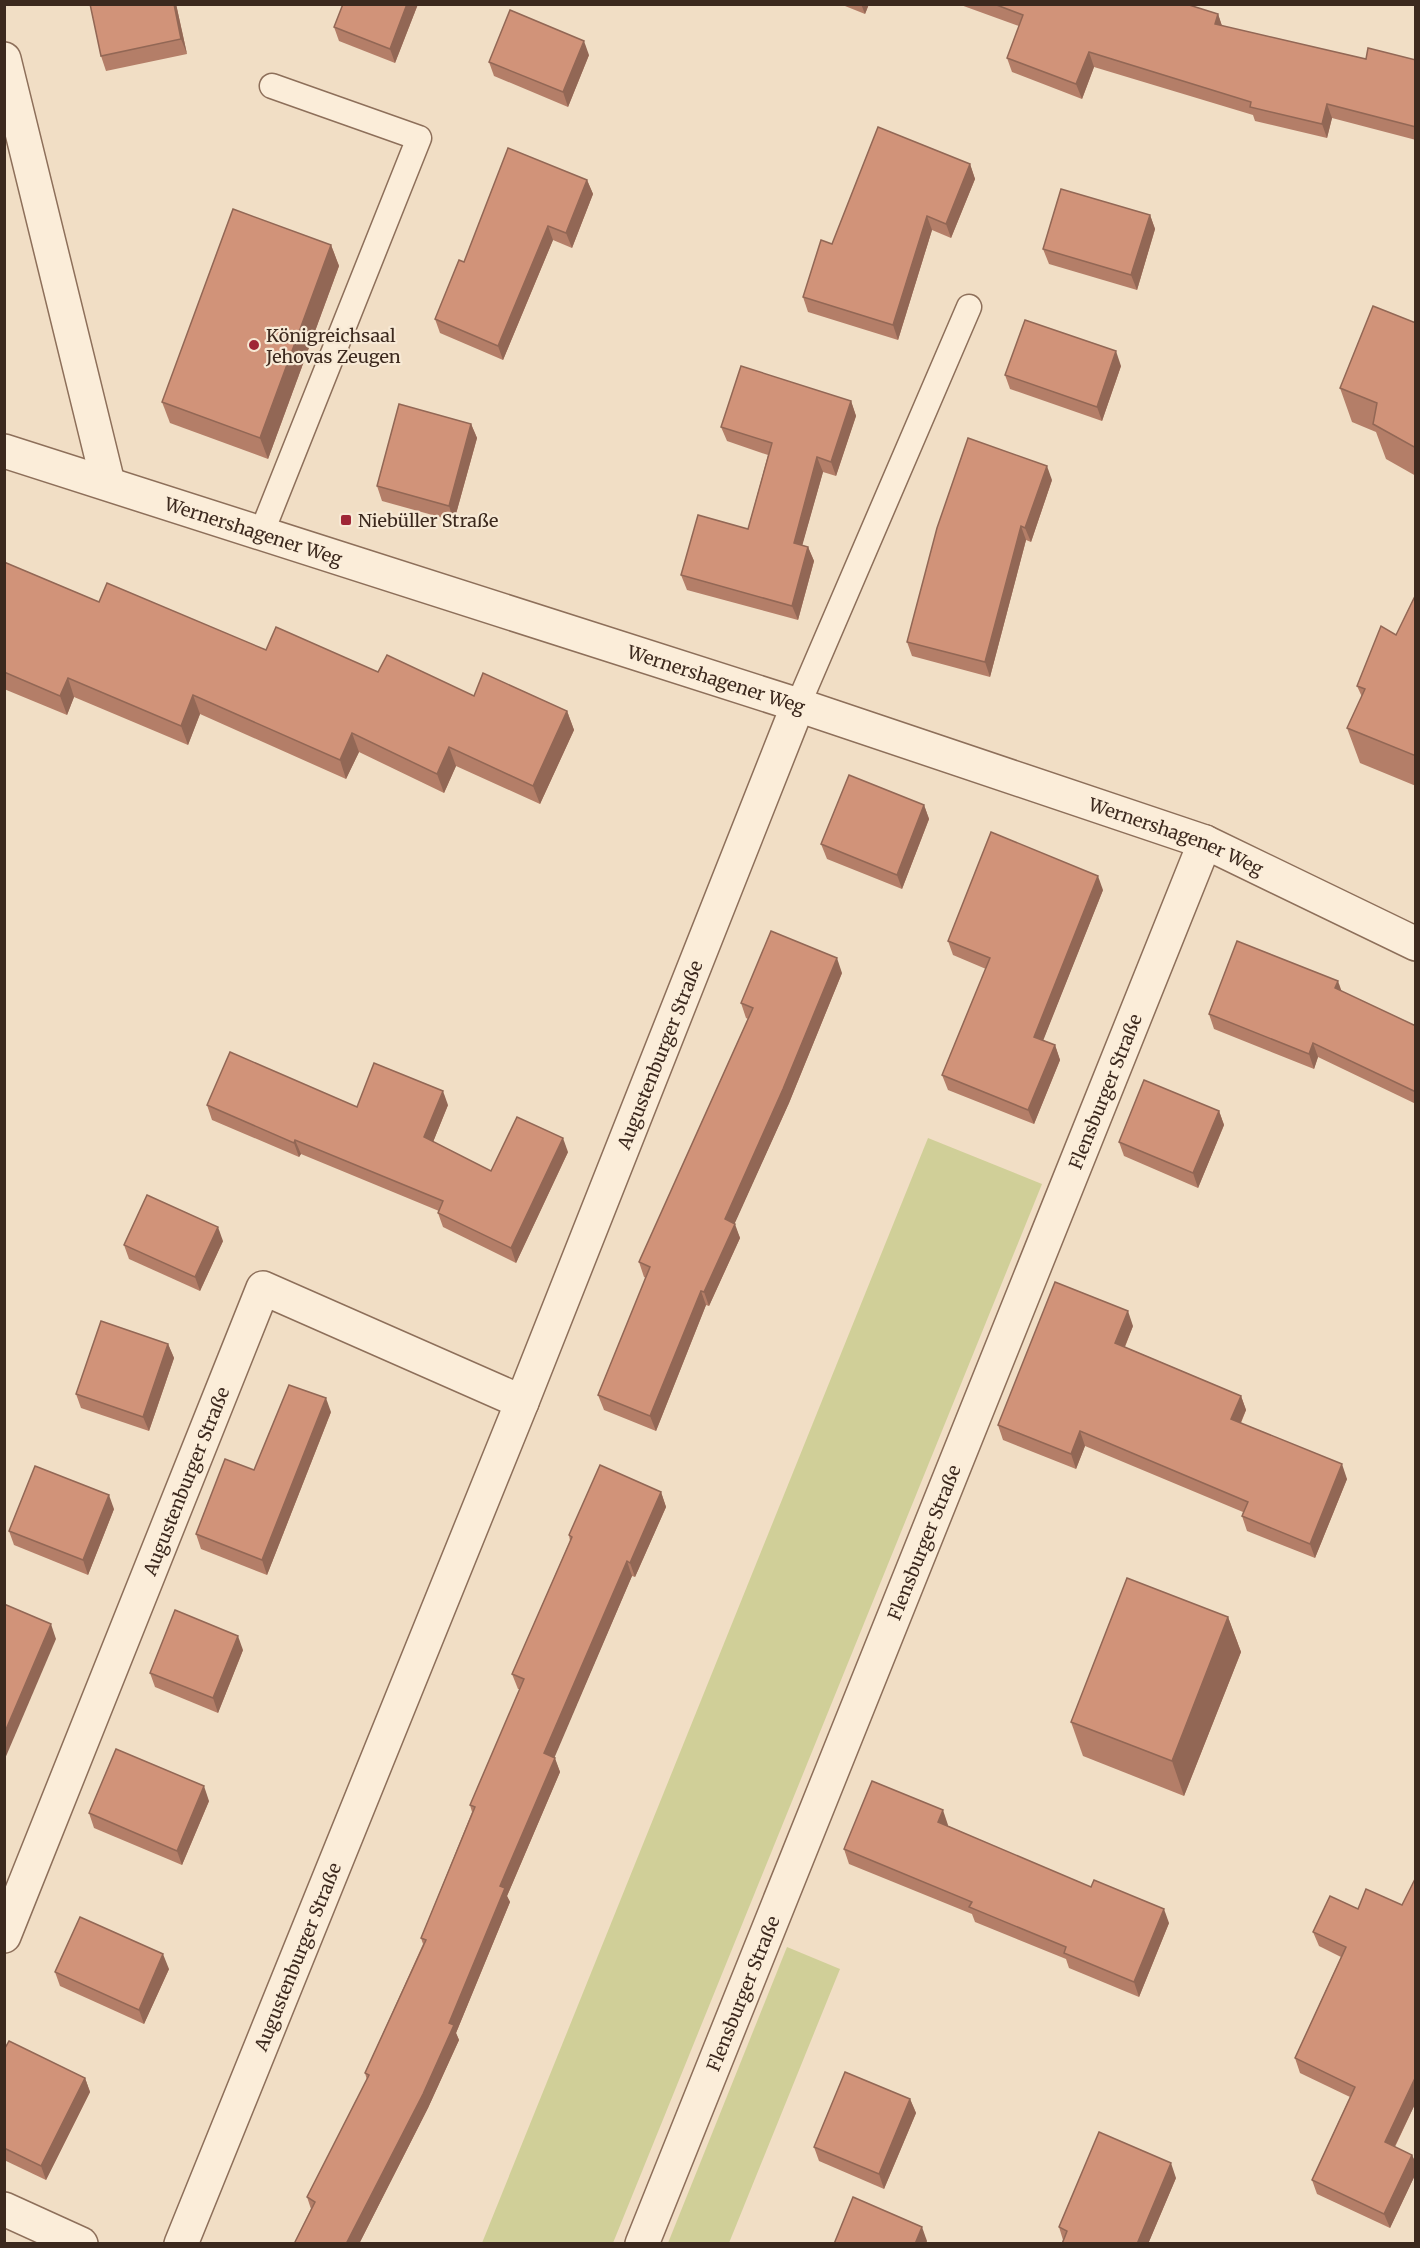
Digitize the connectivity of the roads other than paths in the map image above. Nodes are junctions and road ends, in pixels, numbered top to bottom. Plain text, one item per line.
1 (4, 59) edge
2 (272, 86) dead end
3 (969, 307) dead end
4 (4, 451) edge
5 (108, 483) junction
6 (261, 534) junction
7 (798, 705) junction
8 (1205, 842) junction
9 (1416, 944) edge
10 (522, 1402) junction
11 (4, 1936) edge
12 (4, 2209) edge
13 (81, 2244) edge
14 (181, 2244) edge
15 (642, 2244) edge

1 - 5 street
2 - 6 lane
3 - 7 lane
4 - 5 street, Wernershagener Weg
5 - 6 street, Wernershagener Weg
6 - 7 street, Wernershagener Weg
7 - 8 street, Wernershagener Weg
7 - 10 street, Augustenburger Straße
8 - 9 street, Wernershagener Weg
8 - 15 street, Flensburger Straße
10 - 11 street, Augustenburger Straße
10 - 14 street, Augustenburger Straße
12 - 13 street

